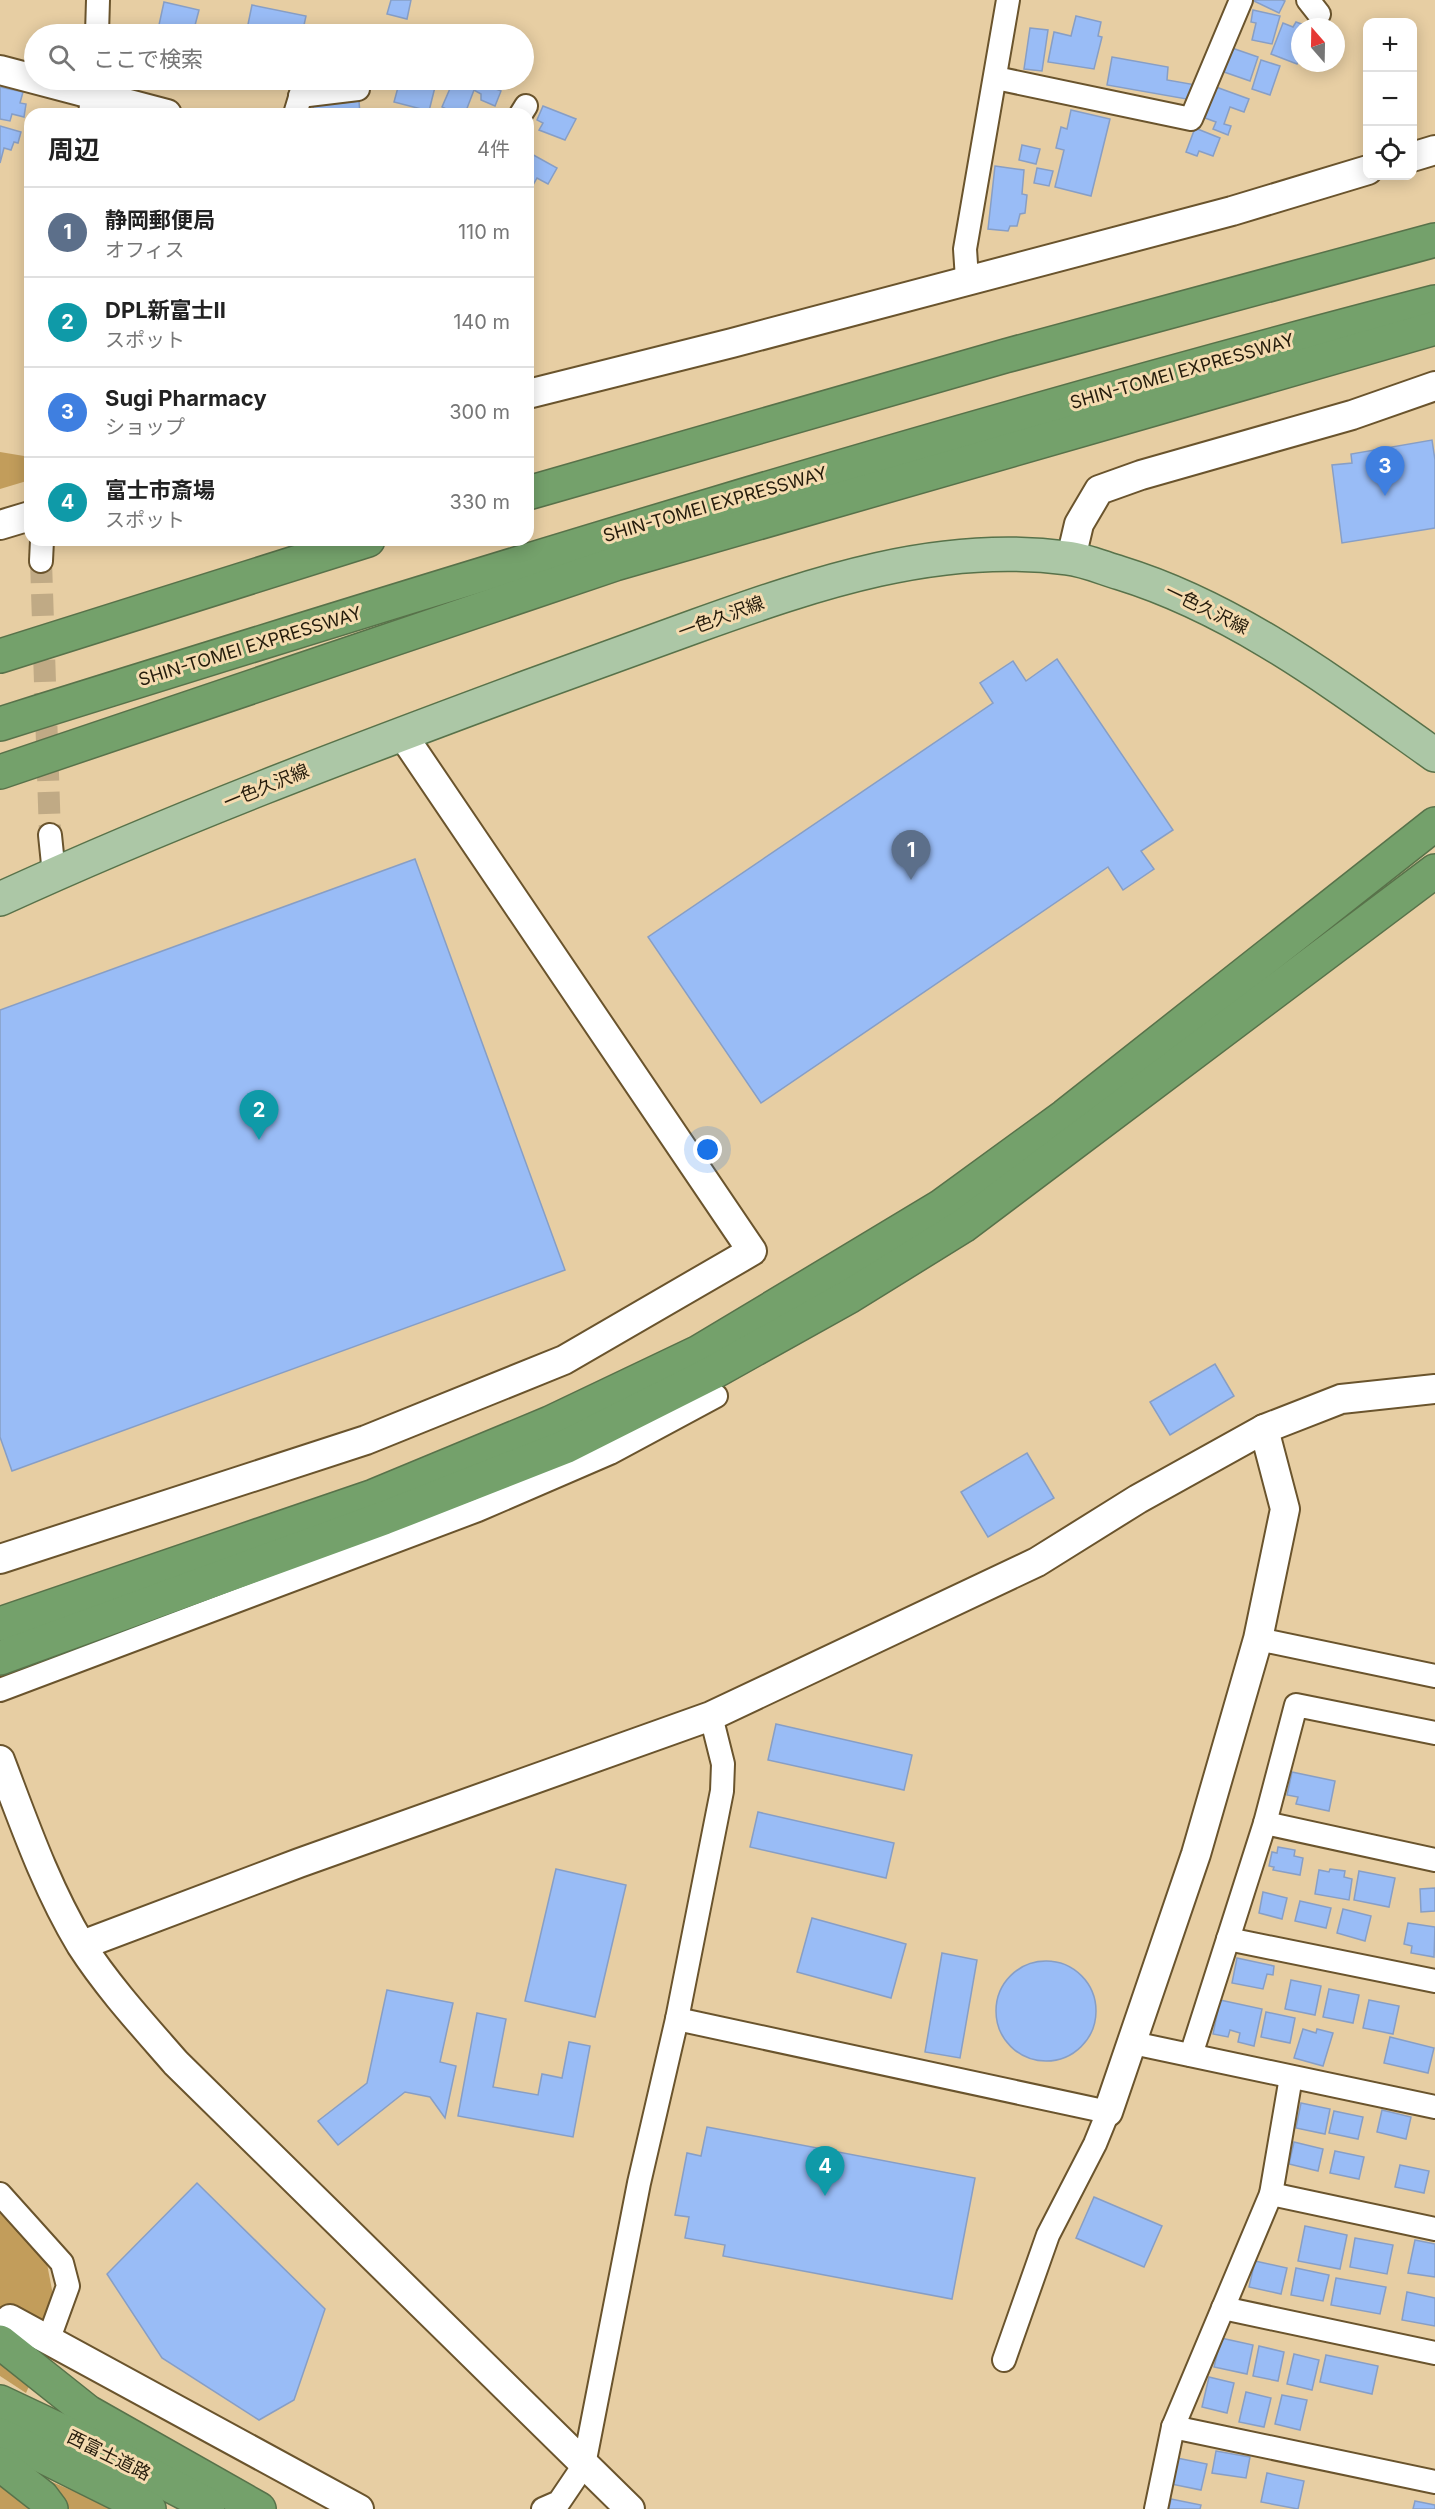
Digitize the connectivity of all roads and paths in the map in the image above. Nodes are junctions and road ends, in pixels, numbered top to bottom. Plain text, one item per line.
1 (98, 0) edge
2 (1008, 0) edge
3 (1241, 0) edge
4 (97, 24) edge
5 (0, 70) edge
6 (24, 77) edge
7 (996, 78) junction
8 (68, 90) edge
9 (350, 90) edge
10 (300, 96) edge
11 (92, 97) edge
12 (140, 108) edge
13 (1435, 150) edge
14 (1417, 156) edge
15 (1363, 172) edge
16 (1435, 240) edge
17 (968, 279) junction
18 (1435, 302) edge
19 (1435, 328) edge
20 (1435, 386) edge
21 (534, 392) edge
22 (534, 491) edge
23 (24, 518) edge
24 (0, 525) edge
25 (348, 546) edge
26 (317, 555) junction
27 (1071, 558) junction
28 (0, 638) edge
29 (0, 656) edge
30 (0, 723) edge
31 (402, 734) junction
32 (1435, 755) edge
33 (0, 772) edge
34 (1435, 824) edge
35 (50, 835) tunnel mouth
36 (1435, 871) edge
37 (54, 874) junction
38 (0, 899) edge
39 (1435, 1389) edge
40 (716, 1396) dead end
41 (1264, 1430) junction
42 (0, 1559) edge
43 (0, 1624) edge
44 (1258, 1639) junction
45 (0, 1658) edge
46 (1435, 1676) edge
47 (0, 1689) edge
48 (711, 1716) junction
49 (1435, 1733) edge
50 (0, 1760) edge
51 (1265, 1823) junction
52 (1435, 1860) edge
53 (1228, 1939) junction
54 (82, 1945) junction
55 (1435, 1982) edge
56 (677, 2019) junction
57 (1133, 2043) junction
58 (1191, 2055) junction
59 (1291, 2077) junction
60 (1435, 2107) edge
61 (1108, 2112) junction
62 (0, 2194) edge
63 (1271, 2194) junction
64 (1435, 2229) edge
65 (1223, 2308) junction
66 (5, 2331) edge
67 (48, 2341) junction
68 (1435, 2353) edge
69 (1004, 2360) dead end
70 (0, 2402) edge
71 (1173, 2427) junction
72 (0, 2435) edge
73 (0, 2464) edge
74 (584, 2465) junction
75 (1435, 2482) edge
76 (51, 2509) edge
77 (149, 2509) edge
78 (217, 2509) edge
79 (259, 2509) edge
80 (358, 2509) edge
81 (543, 2509) edge
82 (630, 2509) edge
83 (1156, 2509) edge

1 - 4 street
2 - 7 street
3 - 7 street
5 - 6 street
7 - 17 street
8 - 11 street
9 - 10 street
11 - 12 street
13 - 14 street
15 - 17 street
16 - 22 highway
17 - 21 street
18 - 30 highway, SHIN-TOMEI EXPRESSWAY
19 - 33 highway
20 - 27 street
23 - 24 street
25 - 26 highway
26 - 28 highway
26 - 29 highway
27 - 31 main road, 一色久沢線
27 - 32 main road, 一色久沢線
31 - 37 main road, 一色久沢線
31 - 42 street
34 - 43 highway
35 - 37 street
36 - 45 highway
37 - 38 main road, 一色久沢線
39 - 41 street
40 - 47 street
41 - 44 street
41 - 48 street
44 - 46 street
44 - 57 street
48 - 54 street
48 - 56 street
49 - 51 street
50 - 54 street
51 - 52 street
51 - 53 street
53 - 55 street
53 - 58 street
54 - 74 street
56 - 61 street
56 - 74 street
57 - 58 street
57 - 61 street
58 - 59 street
59 - 60 street
59 - 63 street
61 - 69 street
62 - 67 street
63 - 64 street
63 - 65 street
65 - 68 street
65 - 71 street
66 - 67 street
66 - 79 highway
67 - 80 street
70 - 78 highway, 西富士道路
71 - 75 street
71 - 83 street
72 - 77 highway, 西富士道路
73 - 76 highway
74 - 81 street
74 - 82 street

